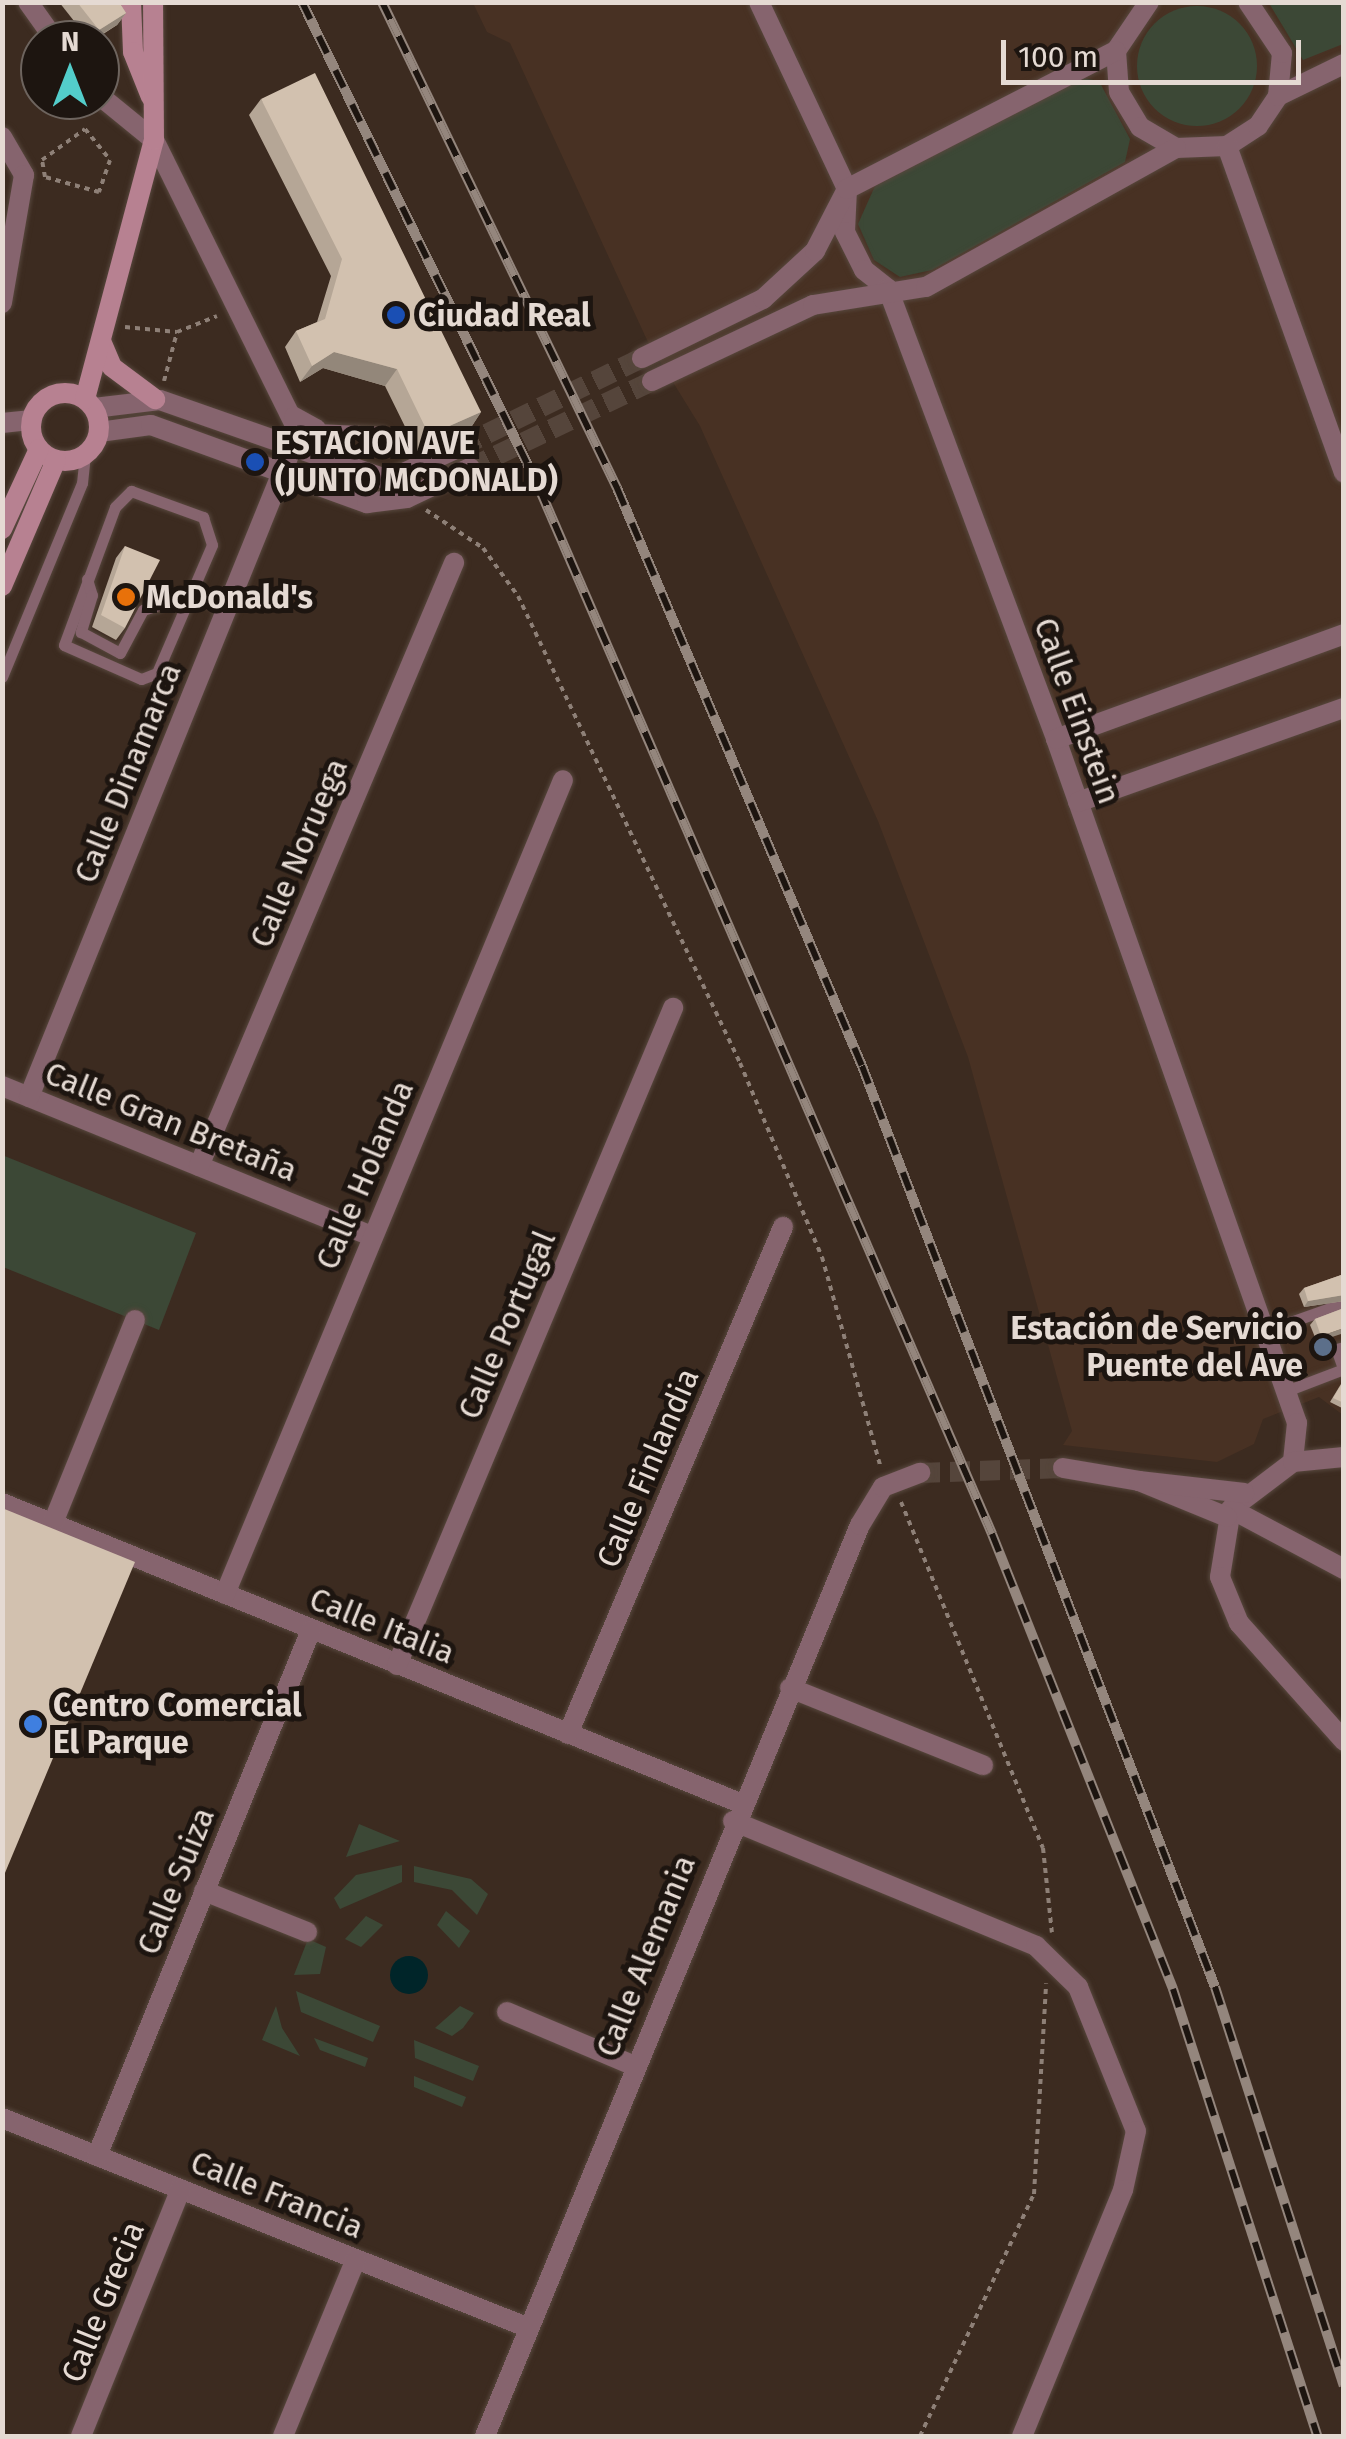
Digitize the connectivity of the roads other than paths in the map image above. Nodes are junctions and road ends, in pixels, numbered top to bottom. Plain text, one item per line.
1 (131, 2) edge
2 (153, 2) edge
3 (759, 2) edge
4 (1150, 2) edge
5 (1248, 2) edge
6 (1116, 51) junction
7 (1344, 64) edge
8 (1278, 96) junction
9 (120, 112) edge
10 (158, 115) junction
11 (2, 136) edge
12 (154, 140) junction
13 (1227, 146) junction
14 (1176, 148) junction
15 (847, 188) junction
16 (888, 289) junction
17 (2, 304) edge
18 (103, 333) junction
19 (642, 358) tunnel mouth
20 (652, 381) tunnel mouth
21 (157, 400) junction
22 (90, 403) junction
23 (32, 420) junction
24 (3, 423) edge
25 (300, 431) junction
26 (99, 432) junction
27 (383, 432) dead end
28 (460, 447) tunnel mouth
29 (48, 454) junction
30 (85, 454) junction
31 (470, 468) tunnel mouth
32 (284, 472) junction
33 (1344, 474) edge
34 (2, 529) edge
35 (454, 564) dead end
36 (86, 579) junction
37 (2, 586) edge
38 (192, 594) junction
39 (228, 610) junction
40 (1344, 634) edge
41 (2, 677) edge
42 (1344, 708) edge
43 (1056, 738) junction
44 (563, 780) dead end
45 (1078, 802) junction
46 (673, 1008) dead end
47 (2, 1086) edge
48 (29, 1097) junction
49 (198, 1166) junction
50 (784, 1226) dead end
51 (372, 1236) junction
52 (1344, 1302) edge
53 (135, 1320) dead end
54 (1265, 1331) junction
55 (1344, 1347) edge
56 (1343, 1368) edge
57 (1286, 1391) junction
58 (1344, 1457) edge
59 (1293, 1462) junction
60 (1063, 1468) tunnel mouth
61 (920, 1473) tunnel mouth
62 (1139, 1481) junction
63 (2, 1502) edge
64 (1234, 1506) junction
65 (53, 1523) junction
66 (1344, 1569) edge
67 (225, 1594) junction
68 (310, 1630) junction
69 (397, 1665) junction
70 (790, 1688) junction
71 (568, 1734) junction
72 (1344, 1741) edge
73 (983, 1765) dead end
74 (737, 1812) junction
75 (204, 1891) junction
76 (306, 1932) dead end
77 (507, 2012) dead end
78 (634, 2066) junction
79 (4, 2125) edge
80 (97, 2156) junction
81 (181, 2190) junction
82 (356, 2259) junction
83 (529, 2328) junction
84 (80, 2436) edge
85 (283, 2436) edge
86 (485, 2436) edge
87 (1022, 2436) edge

1 - 10 main road
2 - 10 main road
3 - 15 street, Calle Einstein
4 - 6 street
5 - 8 street
6 - 14 street
6 - 15 street
7 - 8 street
8 - 13 street
9 - 12 street
10 - 12 main road
11 - 17 street
12 - 18 main road
12 - 25 street
13 - 14 street
13 - 33 street
14 - 16 street
15 - 16 street, Calle Einstein
15 - 19 street
16 - 20 street
16 - 43 street, Calle Einstein
18 - 21 main road
18 - 22 main road
21 - 22 street
21 - 25 street
22 - 23 main road
22 - 26 main road
23 - 24 street
23 - 29 main road
25 - 27 lane
25 - 28 street
25 - 32 street, Calle Dinamarca
26 - 30 main road
26 - 32 street
29 - 30 main road
29 - 34 main road
29 - 37 main road
30 - 41 lane
31 - 32 street
32 - 39 street, Calle Dinamarca
35 - 49 street, Calle Noruega
36 - 38 lane
36 - 38 lane
36 - 38 lane
38 - 39 lane
39 - 48 street, Calle Dinamarca
40 - 43 street
42 - 45 street
43 - 45 street, Calle Einstein
44 - 51 street, Calle Holanda
45 - 54 street, Calle Einstein
46 - 69 street, Calle Portugal
47 - 48 street, Calle Gran Bretaña
48 - 49 street, Calle Gran Bretaña
49 - 51 street, Calle Gran Bretaña
50 - 71 street, Calle Finlandia
51 - 67 street, Calle Holanda
52 - 54 lane
53 - 65 street
54 - 57 street, Calle Einstein
55 - 56 lane
56 - 57 lane
57 - 59 street, Calle Einstein
58 - 59 street
59 - 64 street
60 - 62 street
61 - 70 street, Calle Alemania
62 - 64 street
62 - 64 street
63 - 65 street, Calle Italia
64 - 66 street
64 - 72 street
65 - 67 street, Calle Italia
67 - 68 street, Calle Italia
68 - 69 street, Calle Italia
68 - 75 street, Calle Suiza
69 - 71 street, Calle Italia
70 - 73 street
70 - 74 street, Calle Alemania
71 - 74 street, Calle Italia
74 - 78 street, Calle Alemania
74 - 87 street, Calle Italia
75 - 76 street
75 - 80 street, Calle Suiza
77 - 78 street
78 - 83 street, Calle Alemania
79 - 80 street, Calle Francia
80 - 81 street, Calle Francia
81 - 82 street, Calle Francia
81 - 84 street, Calle Grecia
82 - 83 street, Calle Francia
82 - 85 street
83 - 86 street, Calle Alemania

